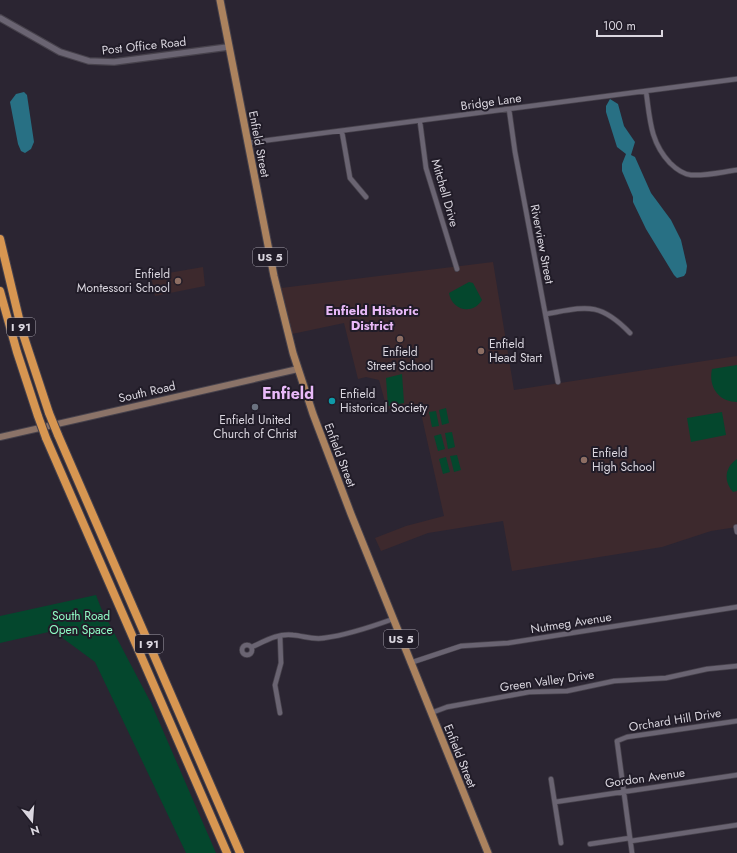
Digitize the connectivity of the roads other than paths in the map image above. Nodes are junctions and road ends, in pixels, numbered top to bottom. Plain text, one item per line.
1 (220, 0) edge
2 (0, 18) edge
3 (228, 47) junction
4 (737, 79) edge
5 (646, 91) junction
6 (509, 109) junction
7 (420, 122) junction
8 (342, 132) junction
9 (247, 143) junction
10 (737, 170) edge
11 (366, 197) dead end
12 (0, 239) edge
13 (457, 269) dead end
14 (0, 291) edge
15 (546, 314) junction
16 (630, 333) dead end
17 (298, 369) junction
18 (558, 382) dead end
19 (0, 437) edge
20 (736, 527) edge
21 (737, 532) edge
22 (737, 607) edge
23 (393, 619) junction
24 (280, 636) junction
25 (252, 647) dead end
26 (410, 663) junction
27 (737, 666) edge
28 (280, 713) dead end
29 (431, 713) junction
30 (737, 721) edge
31 (737, 775) edge
32 (551, 779) dead end
33 (624, 792) junction
34 (555, 802) junction
35 (737, 825) edge
36 (631, 840) junction
37 (561, 843) dead end
38 (590, 844) dead end
39 (227, 853) edge
40 (240, 853) edge
41 (488, 853) edge
42 (632, 853) edge

1 - 3 main road, Enfield Street / US 5
2 - 3 street, Post Office Road
3 - 9 main road, Enfield Street / US 5
4 - 5 street, Bridge Lane
5 - 6 street, Bridge Lane
5 - 10 street
6 - 7 street, Bridge Lane
6 - 15 street, Riverview Street
7 - 8 street, Bridge Lane
7 - 13 street, Mitchell Drive
8 - 9 street, Bridge Lane
8 - 11 street
9 - 17 main road, Enfield Street / US 5
12 - 40 highway, I 91, bridge
14 - 39 highway, I 91, bridge
15 - 16 street
15 - 18 street, Riverview Street
17 - 19 main road, South Road
17 - 23 main road, Enfield Street / US 5
20 - 21 street
22 - 26 street, Nutmeg Avenue
23 - 24 street
23 - 26 main road, Enfield Street / US 5
24 - 25 street
24 - 28 street
26 - 29 main road, Enfield Street / US 5
27 - 29 street, Green Valley Drive
29 - 41 main road, Enfield Street / US 5
30 - 33 street, Orchard Hill Drive
31 - 33 street, Gordon Avenue
32 - 34 street
33 - 34 street, Gordon Avenue
33 - 36 street
34 - 37 street
35 - 36 street
36 - 38 street
36 - 42 street

